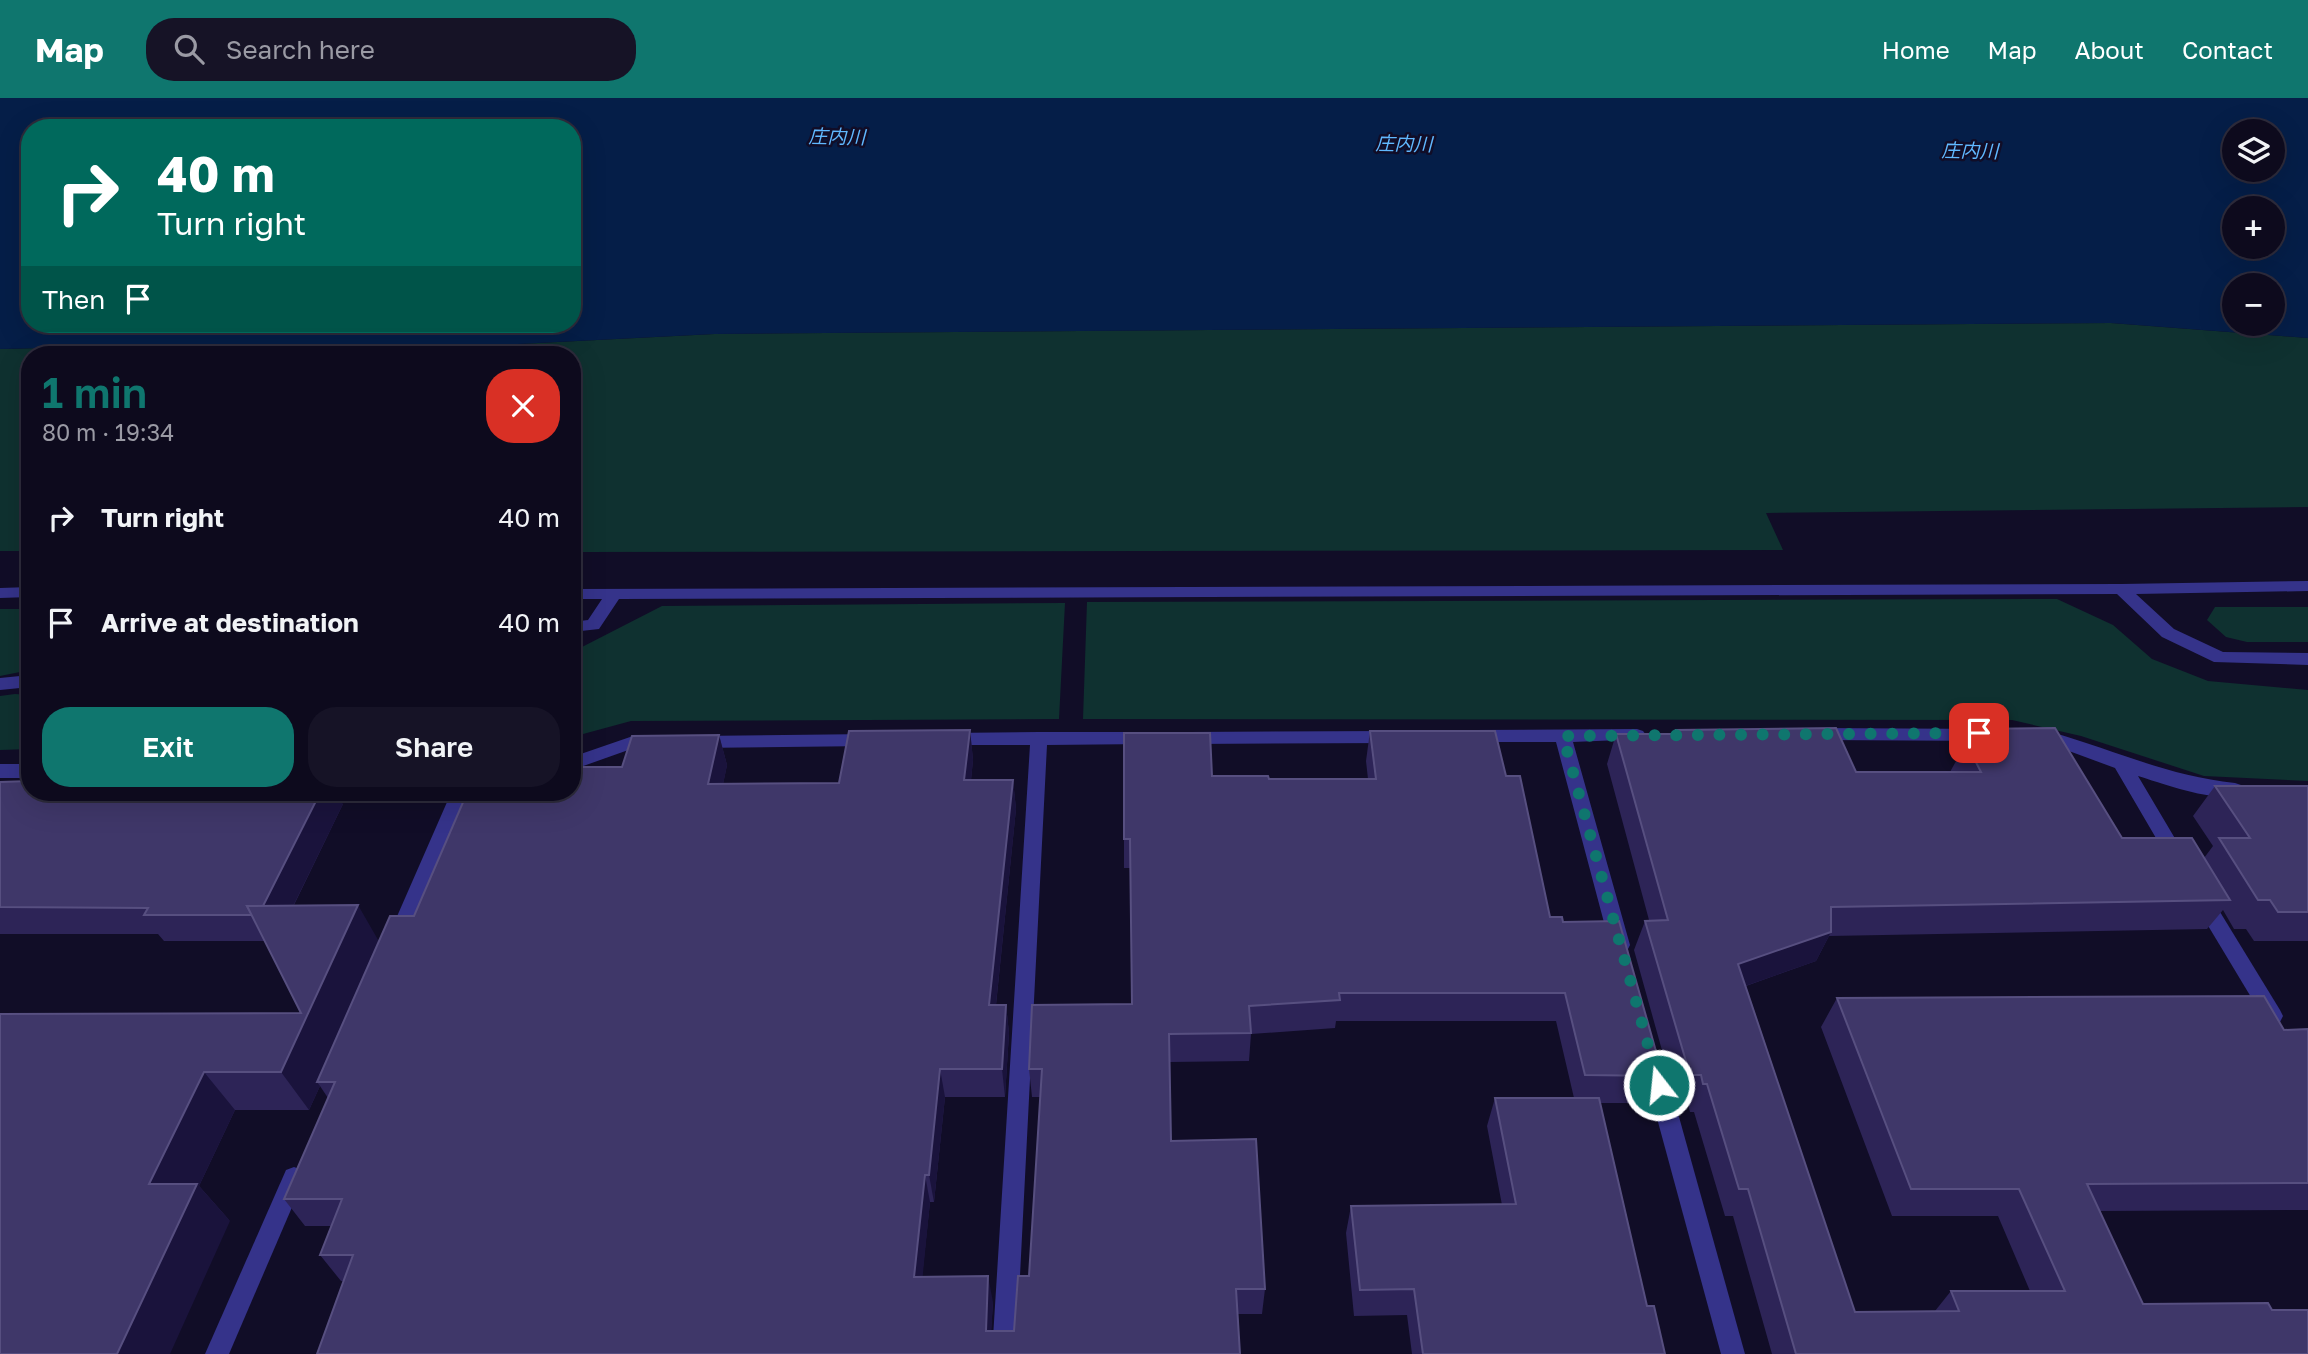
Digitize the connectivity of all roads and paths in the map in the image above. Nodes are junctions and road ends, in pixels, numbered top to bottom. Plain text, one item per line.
1 (2308, 586) edge
2 (2121, 589) junction
3 (21, 592) edge
4 (0, 593) edge
5 (581, 594) edge
6 (614, 594) junction
7 (581, 626) edge
8 (2308, 659) edge
9 (21, 682) edge
10 (0, 684) edge
11 (1798, 734) edge
12 (1660, 735) edge
13 (1413, 736) edge
14 (1454, 736) edge
15 (1563, 736) junction
16 (1039, 738) junction
17 (931, 739) edge
18 (890, 740) edge
19 (581, 761) edge
20 (2121, 764) junction
21 (0, 771) edge
22 (21, 771) edge
23 (2259, 792) edge
24 (457, 801) edge
25 (388, 959) edge
26 (1626, 964) edge
27 (2286, 1038) edge
28 (1648, 1045) edge
29 (300, 1163) edge
30 (217, 1354) edge
31 (1004, 1354) edge
32 (1733, 1354) edge

1 - 2 street
2 - 6 street
2 - 8 street
3 - 4 street
5 - 6 street
6 - 7 street
9 - 10 street
11 - 20 street
12 - 15 street
13 - 16 street
14 - 15 street
15 - 26 street
16 - 17 street
16 - 31 street
18 - 19 street
20 - 23 street
20 - 27 street
21 - 22 street
24 - 25 street
28 - 32 street
29 - 30 street

